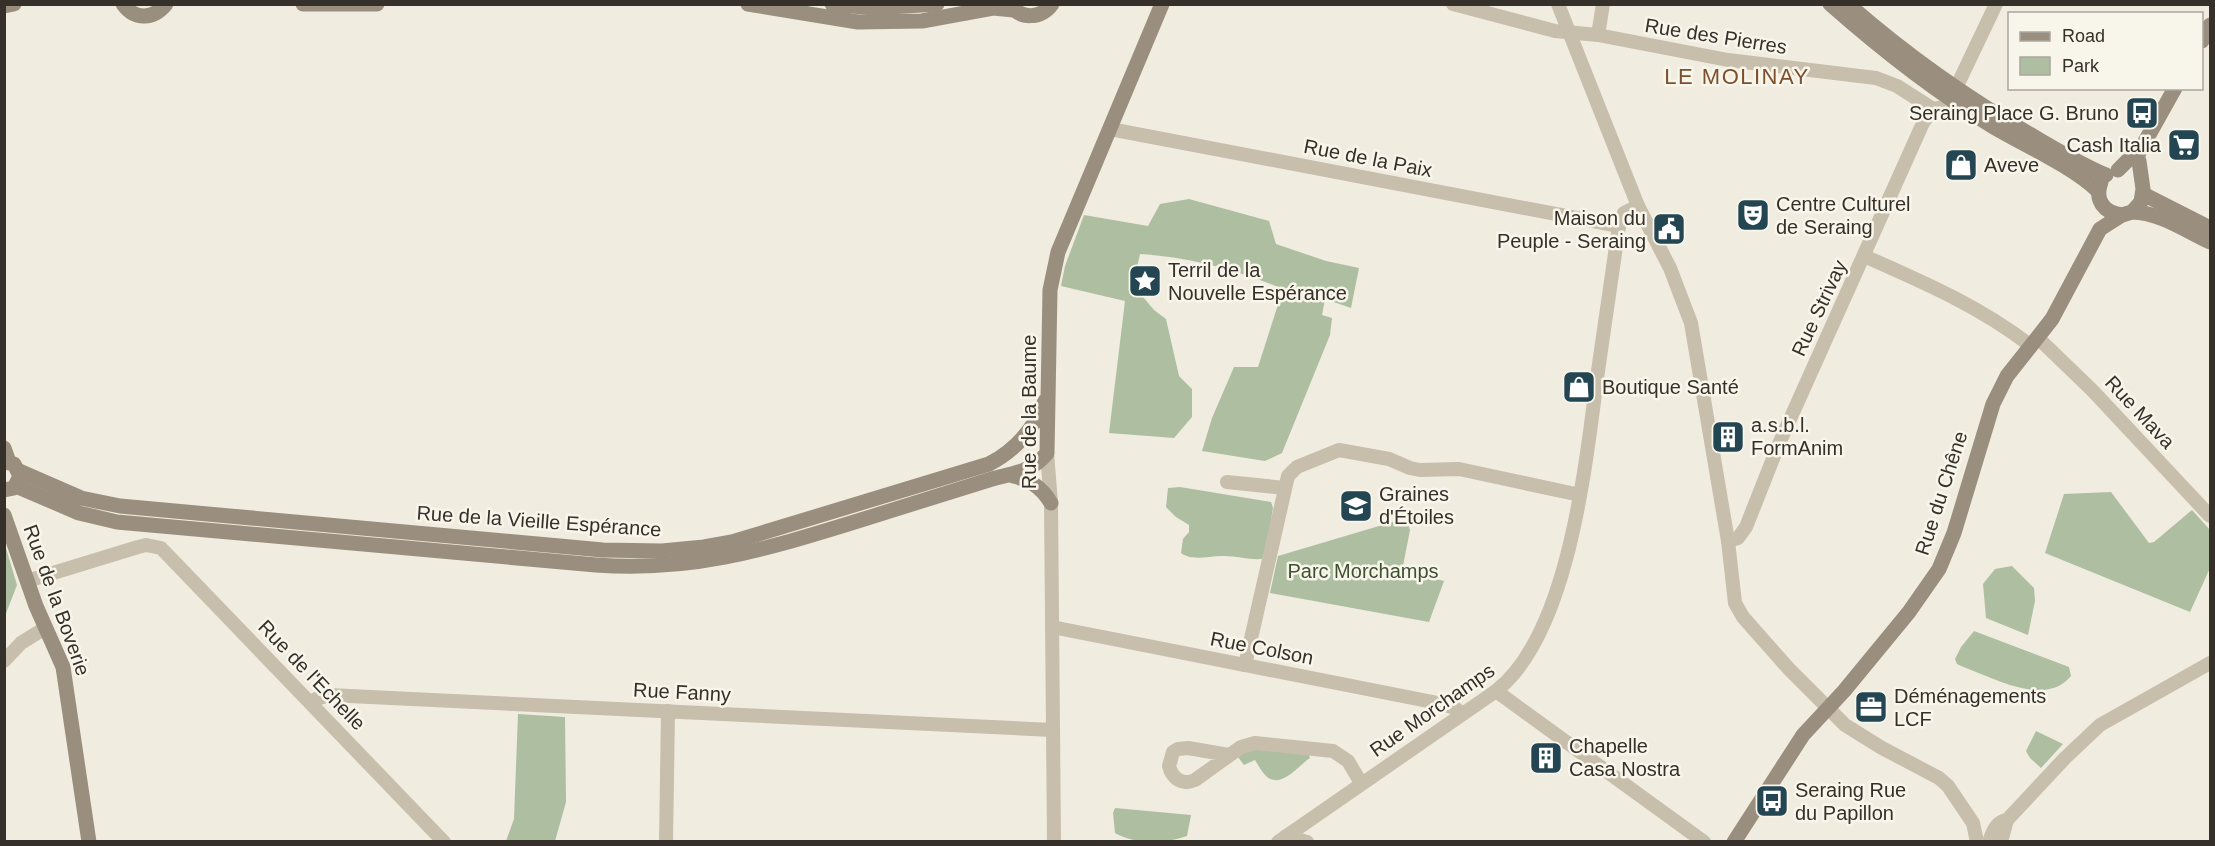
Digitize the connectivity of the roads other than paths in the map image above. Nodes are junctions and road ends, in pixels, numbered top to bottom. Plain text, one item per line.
1 (14, 4) edge
2 (123, 4) edge
3 (166, 4) edge
4 (303, 4) edge
5 (377, 4) edge
6 (748, 4) edge
7 (832, 4) edge
8 (937, 4) edge
9 (1052, 4) edge
10 (1162, 4) edge
11 (1453, 4) edge
12 (1558, 4) edge
13 (1603, 4) edge
14 (1830, 4) edge
15 (1848, 4) edge
16 (1996, 4) edge
17 (4, 6) edge
18 (1012, 7) edge
19 (2211, 25) edge
20 (1570, 32) junction
21 (1598, 35) junction
22 (2203, 39) edge
23 (1956, 88) junction
24 (2174, 90) edge
25 (1958, 104) junction
26 (1933, 109) junction
27 (1110, 129) junction
28 (2137, 156) junction
29 (2112, 173) junction
30 (2142, 188) junction
31 (2100, 198) junction
32 (1638, 206) junction
33 (2127, 214) junction
34 (1619, 226) junction
35 (2211, 228) edge
36 (2100, 229) junction
37 (2211, 242) edge
38 (1864, 256) junction
39 (2034, 342) junction
40 (1049, 389) junction
41 (1047, 453) junction
42 (10, 470) edge
43 (1013, 476) junction
44 (1227, 482) dead end
45 (1285, 488) junction
46 (1580, 495) junction
47 (1051, 503) junction
48 (138, 508) junction
49 (4, 515) edge
50 (2211, 516) edge
51 (117, 522) junction
52 (161, 526) junction
53 (1728, 541) junction
54 (27, 581) junction
55 (1052, 627) junction
56 (45, 628) junction
57 (4, 661) edge
58 (2211, 663) edge
59 (1245, 665) junction
60 (1496, 691) junction
61 (311, 702) junction
62 (1828, 708) junction
63 (668, 711) junction
64 (1462, 714) junction
65 (1052, 730) junction
66 (1229, 755) dead end
67 (1361, 783) junction
68 (1282, 839) edge
69 (1989, 841) edge
70 (89, 842) edge
71 (444, 842) edge
72 (666, 842) edge
73 (1054, 842) edge
74 (1307, 842) edge
75 (1704, 842) edge
76 (1734, 842) edge

1 - 17 street
2 - 3 street
4 - 5 street
6 - 18 street
7 - 8 street
9 - 18 street
10 - 27 street, Rue de la Baume
11 - 20 street, Rue des Pierres
12 - 20 street
13 - 21 street
14 - 25 street
15 - 23 street
16 - 23 street
19 - 22 street
20 - 21 street, Rue des Pierres
20 - 32 street
21 - 26 street, Rue des Pierres
23 - 29 street
24 - 28 street, Rue du Chêne
25 - 26 street
25 - 31 street
26 - 38 street, Rue Strivay
27 - 34 street, Rue de la Paix
27 - 40 street, Rue de la Baume
28 - 29 street, Rue du Chêne
28 - 30 street
29 - 30 street
29 - 31 street, Rue du Chêne
30 - 33 street, Rue du Chêne
30 - 35 street
31 - 33 street
31 - 36 street, Rue du Chêne
32 - 34 street
32 - 53 street
33 - 36 street, Rue du Chêne
33 - 37 street
34 - 46 street, Rue Morchamps
36 - 39 street, Rue du Chêne
38 - 39 street, Rue Mava
38 - 53 street, Rue Strivay
39 - 50 street, Rue Mava
39 - 62 street, Rue du Chêne
40 - 41 street, Rue de la Baume
40 - 48 street, Rue de la Vieille Espérance
41 - 43 street, Rue de la Vieille Espérance
41 - 47 street, Rue de la Baume
42 - 48 street, Rue de la Vieille Espérance
42 - 51 street, Rue de la Vieille Espérance
43 - 47 street
43 - 52 street, Rue de la Vieille Espérance
44 - 45 street
45 - 46 street
45 - 59 street
46 - 60 street, Rue Morchamps
47 - 55 street, Rue de la Baume
48 - 51 street
48 - 52 street
49 - 54 street, Rue de la Boverie
51 - 52 street, Rue de la Vieille Espérance
53 - 62 street
54 - 56 street, Rue de la Boverie
54 - 61 street, Rue de l'Echelle
55 - 59 street, Rue Colson
55 - 65 street, Rue de la Baume
56 - 57 street
56 - 70 street, Rue de la Boverie
58 - 69 street
59 - 64 street, Rue Colson
60 - 64 street, Rue Morchamps
60 - 75 street
61 - 63 street, Rue Fanny
61 - 71 street, Rue de l'Echelle
62 - 69 street
62 - 76 street, Rue du Chêne
63 - 65 street, Rue Fanny
63 - 72 street
64 - 67 street, Rue Morchamps
65 - 73 street, Rue de la Baume
66 - 67 street, Rue Morchamps
67 - 68 street, Rue Morchamps
68 - 74 street

